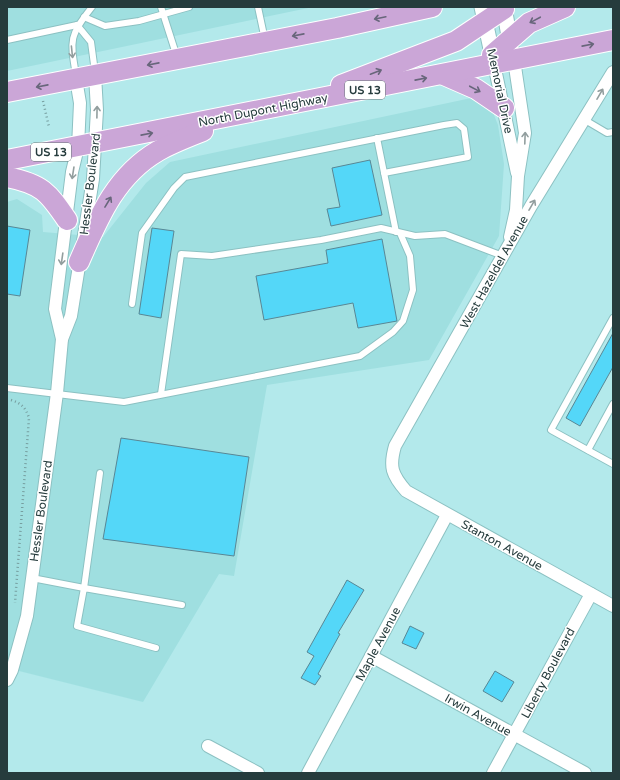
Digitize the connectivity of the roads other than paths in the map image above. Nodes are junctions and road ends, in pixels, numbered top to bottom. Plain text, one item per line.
1 (92, 7) edge
2 (161, 7) edge
3 (188, 7) edge
4 (258, 7) edge
5 (432, 7) edge
6 (564, 7) edge
7 (504, 8) edge
8 (164, 14) junction
9 (483, 15) edge
10 (84, 17) junction
11 (77, 25) junction
12 (510, 39) junction
13 (7, 40) edge
14 (613, 40) edge
15 (265, 41) junction
16 (177, 59) junction
17 (493, 60) junction
18 (514, 60) junction
19 (613, 72) edge
20 (444, 74) junction
21 (86, 77) junction
22 (7, 92) edge
23 (287, 106) junction
24 (504, 108) junction
25 (236, 116) junction
26 (585, 120) junction
27 (613, 132) edge
28 (377, 138) junction
29 (87, 145) junction
30 (7, 160) edge
31 (384, 173) junction
32 (518, 176) junction
33 (7, 177) edge
34 (67, 220) junction
35 (398, 233) junction
36 (505, 254) junction
37 (79, 262) junction
38 (132, 304) dead end
39 (613, 318) edge
40 (62, 339) junction
41 (7, 388) edge
42 (57, 393) junction
43 (161, 394) junction
44 (613, 404) edge
45 (588, 450) junction
46 (613, 464) edge
47 (100, 473) dead end
48 (395, 479) joint
49 (447, 514) junction
50 (32, 578) junction
51 (84, 588) junction
52 (591, 594) junction
53 (182, 605) dead end
54 (613, 606) edge
55 (156, 648) dead end
56 (371, 656) junction
57 (7, 680) edge
58 (515, 735) junction
59 (208, 746) dead end
60 (258, 773) edge
61 (308, 773) edge
62 (494, 773) edge
63 (586, 773) edge

1 - 10 lane
2 - 8 lane
3 - 8 lane
4 - 15 lane
5 -> 15 highway
6 -> 12 highway
7 - 9 highway
7 - 12 street, Memorial Drive
8 - 10 lane
8 - 16 lane
9 - 17 street, Memorial Drive
23 -> 9 highway
10 - 11 lane
11 - 13 lane
11 -> 21 lane
11 - 21 lane
12 - 17 highway
12 - 18 street, Memorial Drive
18 -> 14 highway, North Dupont Highway / US 13
15 - 16 highway
16 -> 21 highway
17 - 18 highway, North Dupont Highway / US 13
17 - 20 highway, North Dupont Highway / US 13
17 - 24 street, Memorial Drive
32 -> 18 street, Memorial Drive
26 -> 19 street, West Hazeldel Avenue
23 -> 20 highway, North Dupont Highway / US 13
20 -> 24 highway
21 -> 22 highway
21 - 29 street, Hessler Boulevard
29 -> 21 street, Hessler Boulevard
23 - 25 highway, North Dupont Highway / US 13
24 - 32 street, Memorial Drive
29 -> 25 highway, North Dupont Highway / US 13
37 -> 25 highway
26 - 27 lane
36 -> 26 street, West Hazeldel Avenue
28 - 31 lane
28 - 31 lane
28 - 38 lane
29 - 30 highway, North Dupont Highway / US 13
29 -> 34 street, Hessler Boulevard
29 - 37 street, Hessler Boulevard
31 - 35 lane
32 - 36 street, Memorial Drive
33 - 34 highway
34 -> 40 street, Hessler Boulevard
35 - 36 lane
35 - 43 lane
35 - 43 lane
36 - 48 street, West Hazeldel Avenue
37 - 40 street, Hessler Boulevard
39 - 45 lane
40 - 42 street, Hessler Boulevard
41 - 42 lane
42 - 43 lane
42 - 50 street, Hessler Boulevard
44 - 45 lane
45 - 46 lane
47 - 51 lane
48 - 49 street, Stanton Avenue
49 - 52 street, Stanton Avenue
49 - 56 street, Maple Avenue
50 - 51 lane
50 - 57 street, Hessler Boulevard
51 - 53 lane
51 - 55 lane
52 - 54 street, Stanton Avenue
52 - 58 street, Liberty Boulevard
56 - 58 street, Irwin Avenue
56 - 61 street, Maple Avenue
58 - 62 street, Liberty Boulevard
58 - 63 street, Irwin Avenue
59 - 60 street

